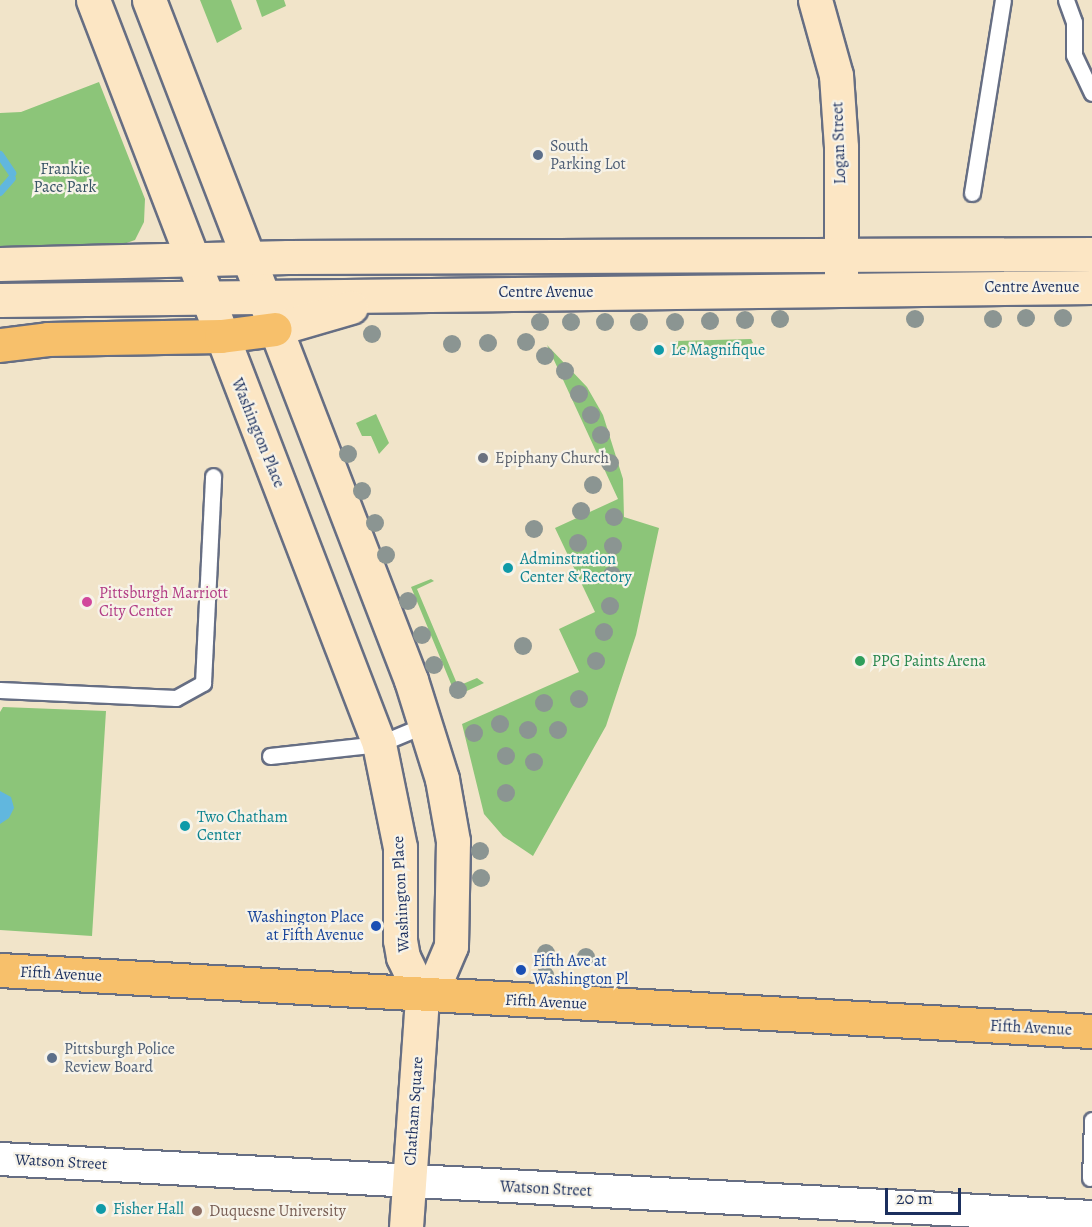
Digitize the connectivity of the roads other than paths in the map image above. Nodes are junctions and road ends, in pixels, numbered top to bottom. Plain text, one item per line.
1 (93, 0) edge
2 (149, 0) edge
3 (815, 0) edge
4 (1003, 0) edge
5 (1066, 0) edge
6 (1092, 93) edge
7 (972, 193) dead end
8 (1092, 254) edge
9 (841, 257) junction
10 (248, 258) junction
11 (193, 259) junction
12 (0, 264) edge
13 (1092, 287) edge
14 (840, 289) junction
15 (407, 293) junction
16 (207, 296) junction
17 (261, 296) junction
18 (0, 300) edge
19 (275, 329) junction
20 (221, 336) junction
21 (0, 345) edge
22 (213, 476) dead end
23 (0, 690) edge
24 (426, 724) junction
25 (379, 744) junction
26 (270, 756) dead end
27 (0, 970) edge
28 (422, 996) junction
29 (1092, 1031) edge
30 (1092, 1120) edge
31 (0, 1159) edge
32 (1090, 1178) dead end
33 (409, 1182) junction
34 (1092, 1217) edge
35 (406, 1227) edge

1 - 11 main road, Washington Place
2 - 10 main road
3 - 9 main road, Logan Street
4 - 7 lane
5 - 6 lane
8 - 9 main road, Centre Avenue
9 - 10 main road, Centre Avenue
9 - 14 main road, Logan Street
10 - 11 main road, Centre Avenue
10 - 17 main road
11 - 12 main road, Centre Avenue
11 - 16 main road, Washington Place
13 - 14 main road, Centre Avenue
14 - 15 main road, Centre Avenue
15 - 17 main road, Centre Avenue
15 - 19 main road
16 - 17 main road, Centre Avenue
16 - 18 main road, Centre Avenue
16 - 20 main road, Washington Place
17 - 19 main road
19 - 20 main road
19 - 24 main road
20 - 21 main road
20 - 25 main road, Washington Place
22 - 23 lane
24 - 25 lane
24 - 28 main road
25 - 26 lane
25 - 28 main road, Washington Place
27 - 28 main road, Fifth Avenue
28 - 29 main road, Fifth Avenue
28 - 33 main road, Chatham Square
30 - 32 lane
31 - 33 street, Watson Street
33 - 34 street, Watson Street
33 - 35 main road, Chatham Square

